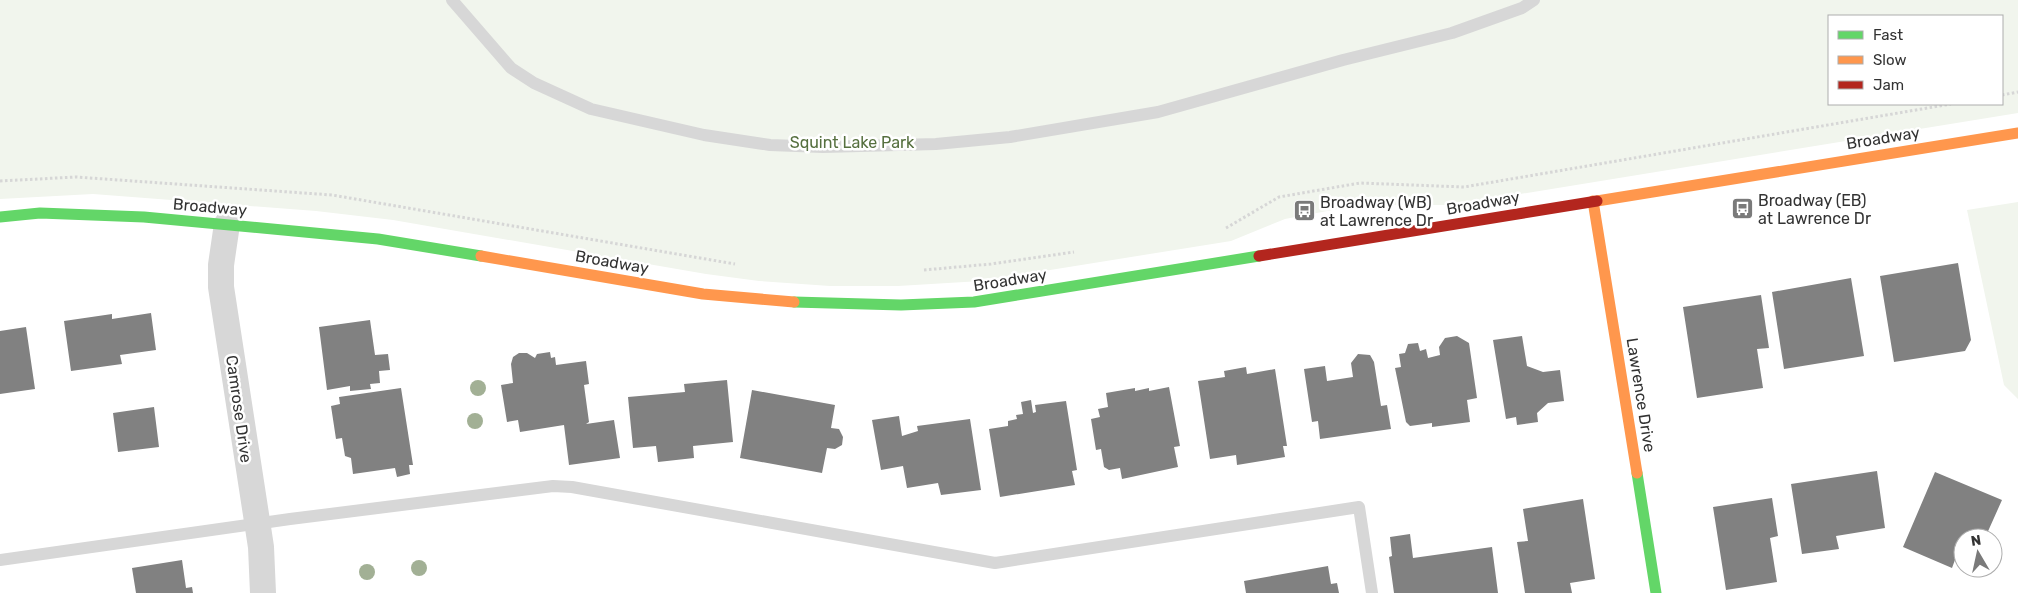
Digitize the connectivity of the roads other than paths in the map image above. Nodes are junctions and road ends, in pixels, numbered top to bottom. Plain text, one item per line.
1 (452, 0) edge
2 (1534, 0) edge
3 (2018, 133) edge
4 (1593, 201) junction
5 (0, 217) edge
6 (227, 224) junction
7 (257, 525) junction
8 (0, 560) edge
9 (263, 593) edge
10 (1372, 593) edge
11 (1656, 593) edge

1 - 2 lane
3 - 4 street, Broadway
4 - 6 street, Broadway
4 - 11 street, Lawrence Drive
5 - 6 street, Broadway
6 - 7 street, Camrose Drive
7 - 8 lane
7 - 9 street, Camrose Drive
7 - 10 lane

